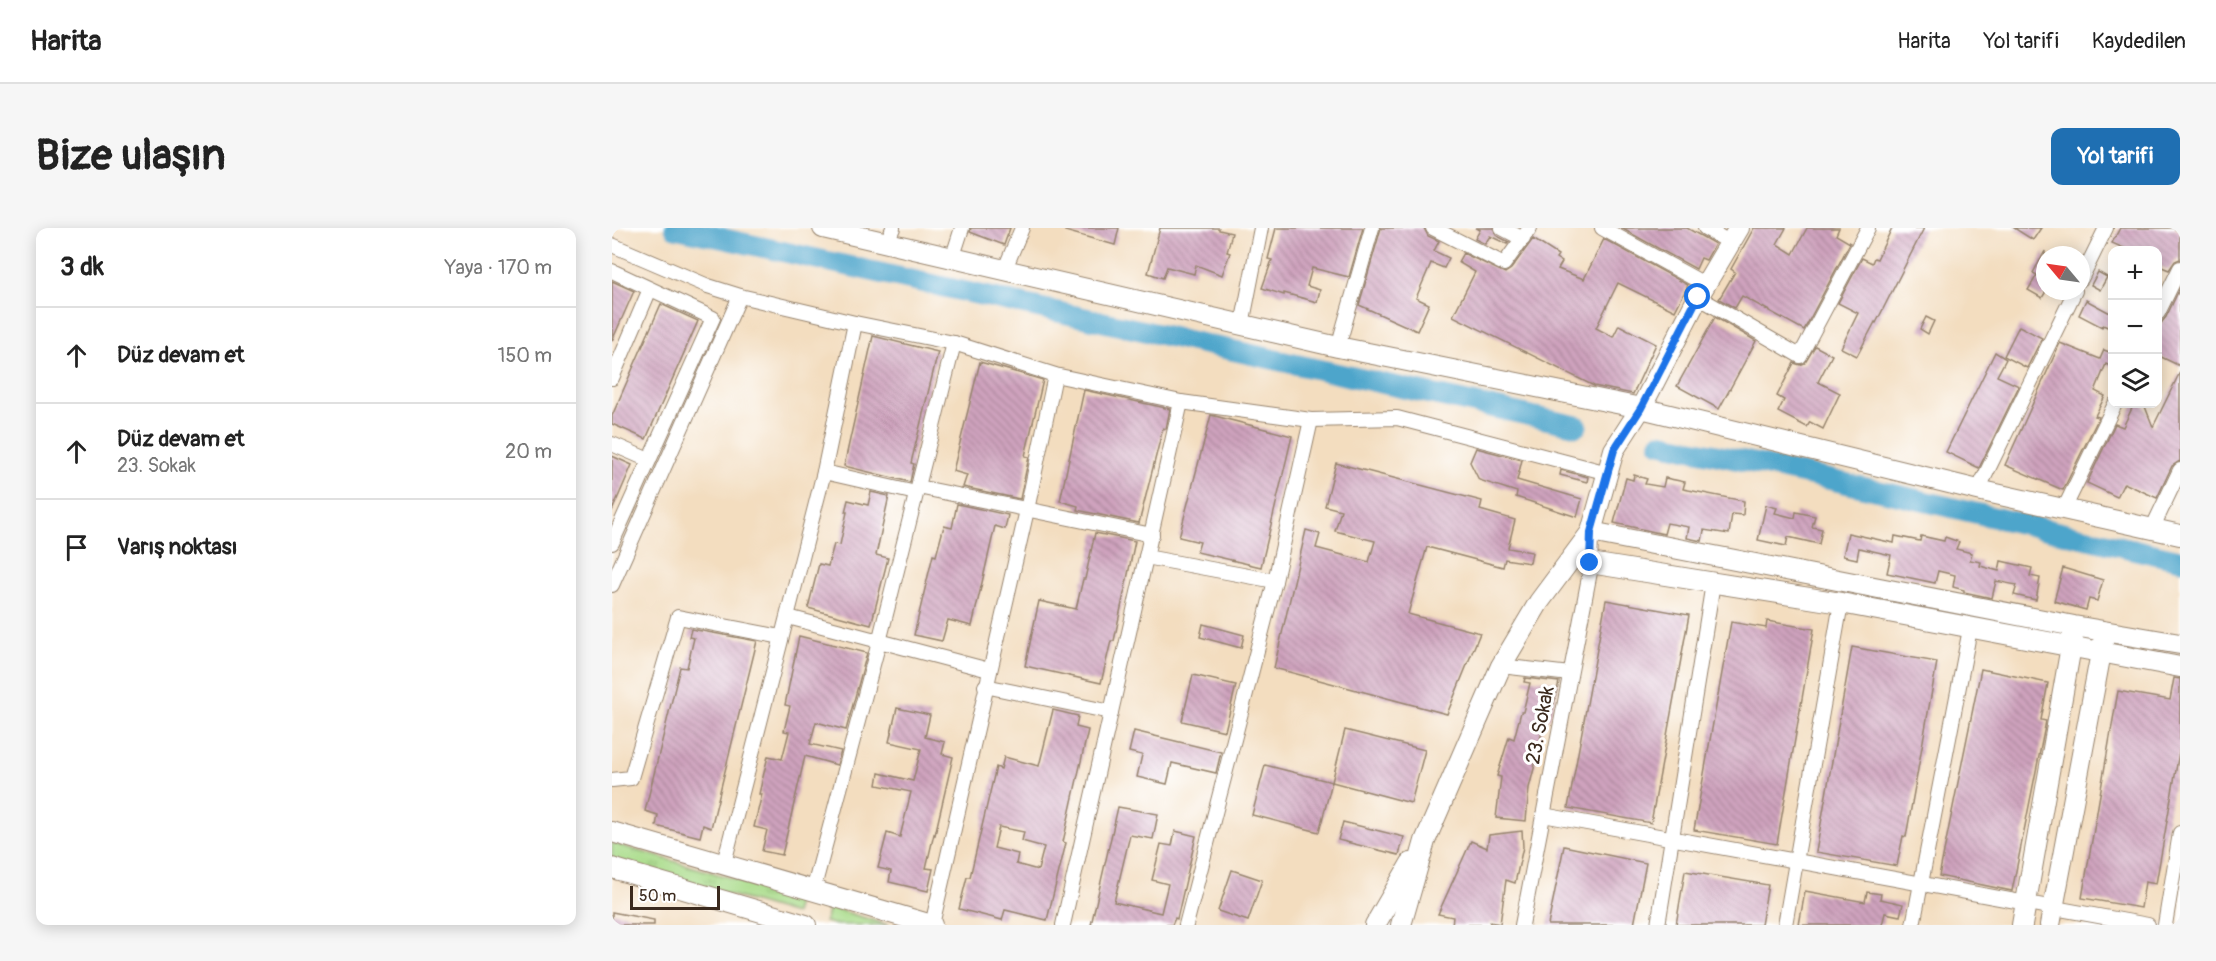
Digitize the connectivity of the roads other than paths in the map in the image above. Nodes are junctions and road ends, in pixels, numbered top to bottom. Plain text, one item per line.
1 (824, 228) edge
2 (963, 228) edge
3 (1022, 228) edge
4 (1261, 228) edge
5 (1372, 228) edge
6 (1433, 228) edge
7 (1502, 228) edge
8 (1602, 228) edge
9 (1705, 228) edge
10 (1868, 228) edge
11 (2106, 228) edge
12 (1527, 233) edge
13 (1735, 235) edge
14 (890, 236) edge
15 (612, 245) edge
16 (952, 259) junction
17 (2090, 261) edge
18 (2180, 268) edge
19 (1004, 270) junction
20 (612, 271) edge
21 (650, 289) junction
22 (1702, 291) junction
23 (740, 296) junction
24 (2071, 300) edge
25 (2162, 303) edge
26 (855, 323) junction
27 (1242, 325) junction
28 (954, 343) junction
29 (1338, 347) junction
30 (1055, 375) junction
31 (612, 378) edge
32 (1181, 402) junction
33 (1641, 408) junction
34 (2113, 408) edge
35 (1311, 420) junction
36 (612, 444) edge
37 (649, 459) junction
38 (2180, 470) edge
39 (824, 472) junction
40 (1608, 473) junction
41 (917, 490) junction
42 (1978, 490) junction
43 (1027, 510) junction
44 (2064, 510) junction
45 (2152, 529) junction
46 (1591, 532) junction
47 (1152, 535) junction
48 (2180, 535) edge
49 (612, 543) edge
50 (1146, 557) junction
51 (1590, 563) junction
52 (1275, 581) junction
53 (1713, 583) junction
54 (612, 585) edge
55 (1841, 603) junction
56 (788, 617) junction
57 (2074, 626) junction
58 (1970, 628) junction
59 (2105, 632) junction
60 (781, 637) junction
61 (879, 642) junction
62 (2180, 644) edge
63 (2070, 647) junction
64 (2100, 653) junction
65 (1501, 666) junction
66 (2180, 667) edge
67 (989, 670) junction
68 (1570, 674) junction
69 (985, 686) junction
70 (1111, 712) junction
71 (612, 780) edge
72 (1543, 815) junction
73 (612, 832) edge
74 (2180, 833) edge
75 (1672, 839) junction
76 (1425, 841) junction
77 (1796, 862) junction
78 (724, 863) junction
79 (612, 868) edge
80 (1921, 884) junction
81 (813, 891) junction
82 (2026, 904) junction
83 (2051, 916) edge
84 (803, 925) edge
85 (932, 925) edge
86 (1063, 925) edge
87 (1186, 925) edge
88 (1374, 925) edge
89 (1401, 925) edge
90 (1522, 925) edge
91 (1658, 925) edge
92 (1785, 925) edge
93 (1913, 925) edge
94 (2022, 925) edge
95 (2148, 925) edge
96 (2165, 925) edge

1 - 14 street
2 - 16 street
3 - 19 street
4 - 27 street
5 - 29 street
6 - 12 street
7 - 12 street
8 - 22 street
9 - 13 street
10 - 22 street
11 - 17 street
13 - 22 street
14 - 16 street
15 - 23 street
16 - 19 street
18 - 25 street
19 - 27 street
20 - 21 street
21 - 31 street
21 - 37 street
22 - 33 street
23 - 26 street
23 - 54 street
24 - 42 street
26 - 28 street
26 - 39 street
27 - 29 street
28 - 30 street
28 - 41 street
29 - 33 street
30 - 32 street
30 - 43 street
32 - 35 street
32 - 47 street
33 - 40 street
33 - 42 street
34 - 44 street
35 - 40 street
35 - 52 street
36 - 37 street
37 - 49 street
38 - 45 street
39 - 41 street
39 - 56 street
40 - 46 street
41 - 43 street
41 - 61 street
42 - 44 street
43 - 47 street
43 - 67 street
44 - 45 street
45 - 48 street
46 - 51 street, 23. Sokak
46 - 57 street
46 - 65 street
47 - 50 street
50 - 52 street
50 - 70 street
51 - 53 street
51 - 68 street, 23. Sokak
52 - 87 street
53 - 55 street
53 - 75 street
55 - 58 street
55 - 77 street
56 - 60 street
56 - 61 street
57 - 59 street
57 - 63 street
58 - 63 street
58 - 80 street
59 - 62 street
59 - 64 street
60 - 71 street
60 - 78 street
61 - 67 street
61 - 81 street
63 - 64 street
63 - 82 street
64 - 66 street
64 - 83 street
65 - 68 street
65 - 76 street
67 - 69 street
68 - 72 street, 23. Sokak
69 - 70 street
69 - 85 street
70 - 86 street
72 - 75 street
72 - 90 street, 23. Sokak
73 - 78 street
74 - 96 street
75 - 77 street
75 - 91 street
76 - 88 street
76 - 89 street
77 - 80 street
77 - 92 street
78 - 81 street
79 - 84 street
80 - 82 street
80 - 93 street
81 - 84 street
81 - 85 street
82 - 83 street
82 - 94 street
83 - 95 street

